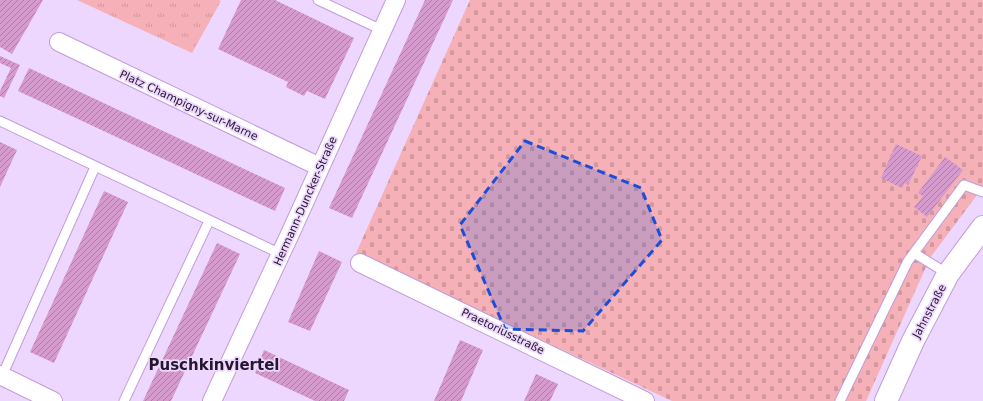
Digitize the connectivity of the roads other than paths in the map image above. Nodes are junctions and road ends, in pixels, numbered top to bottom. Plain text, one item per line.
1 (318, 0) edge
2 (396, 0) edge
3 (382, 30) junction
4 (59, 42) dead end
5 (0, 122) edge
6 (95, 167) junction
7 (320, 167) junction
8 (983, 192) edge
9 (209, 221) junction
10 (983, 227) edge
11 (914, 253) junction
12 (280, 254) junction
13 (360, 263) dead end
14 (948, 274) junction
15 (1, 376) edge
16 (53, 401) edge
17 (124, 401) edge
18 (212, 401) edge
19 (645, 401) edge
20 (840, 401) edge
21 (886, 401) edge

1 - 3 lane
2 - 3 street, Hermann-Duncker-Straße
3 - 7 street, Hermann-Duncker-Straße
4 - 7 street, Platz Champigny-sur-Marne
5 - 6 lane
6 - 9 lane
6 - 15 lane
7 - 12 street, Hermann-Duncker-Straße
8 - 11 lane
9 - 12 lane
9 - 17 lane
10 - 14 main road, Jahnstraße
11 - 14 lane
11 - 20 lane
12 - 18 street, Hermann-Duncker-Straße
13 - 19 street, Praetoriusstraße
14 - 21 main road, Jahnstraße
15 - 16 street

